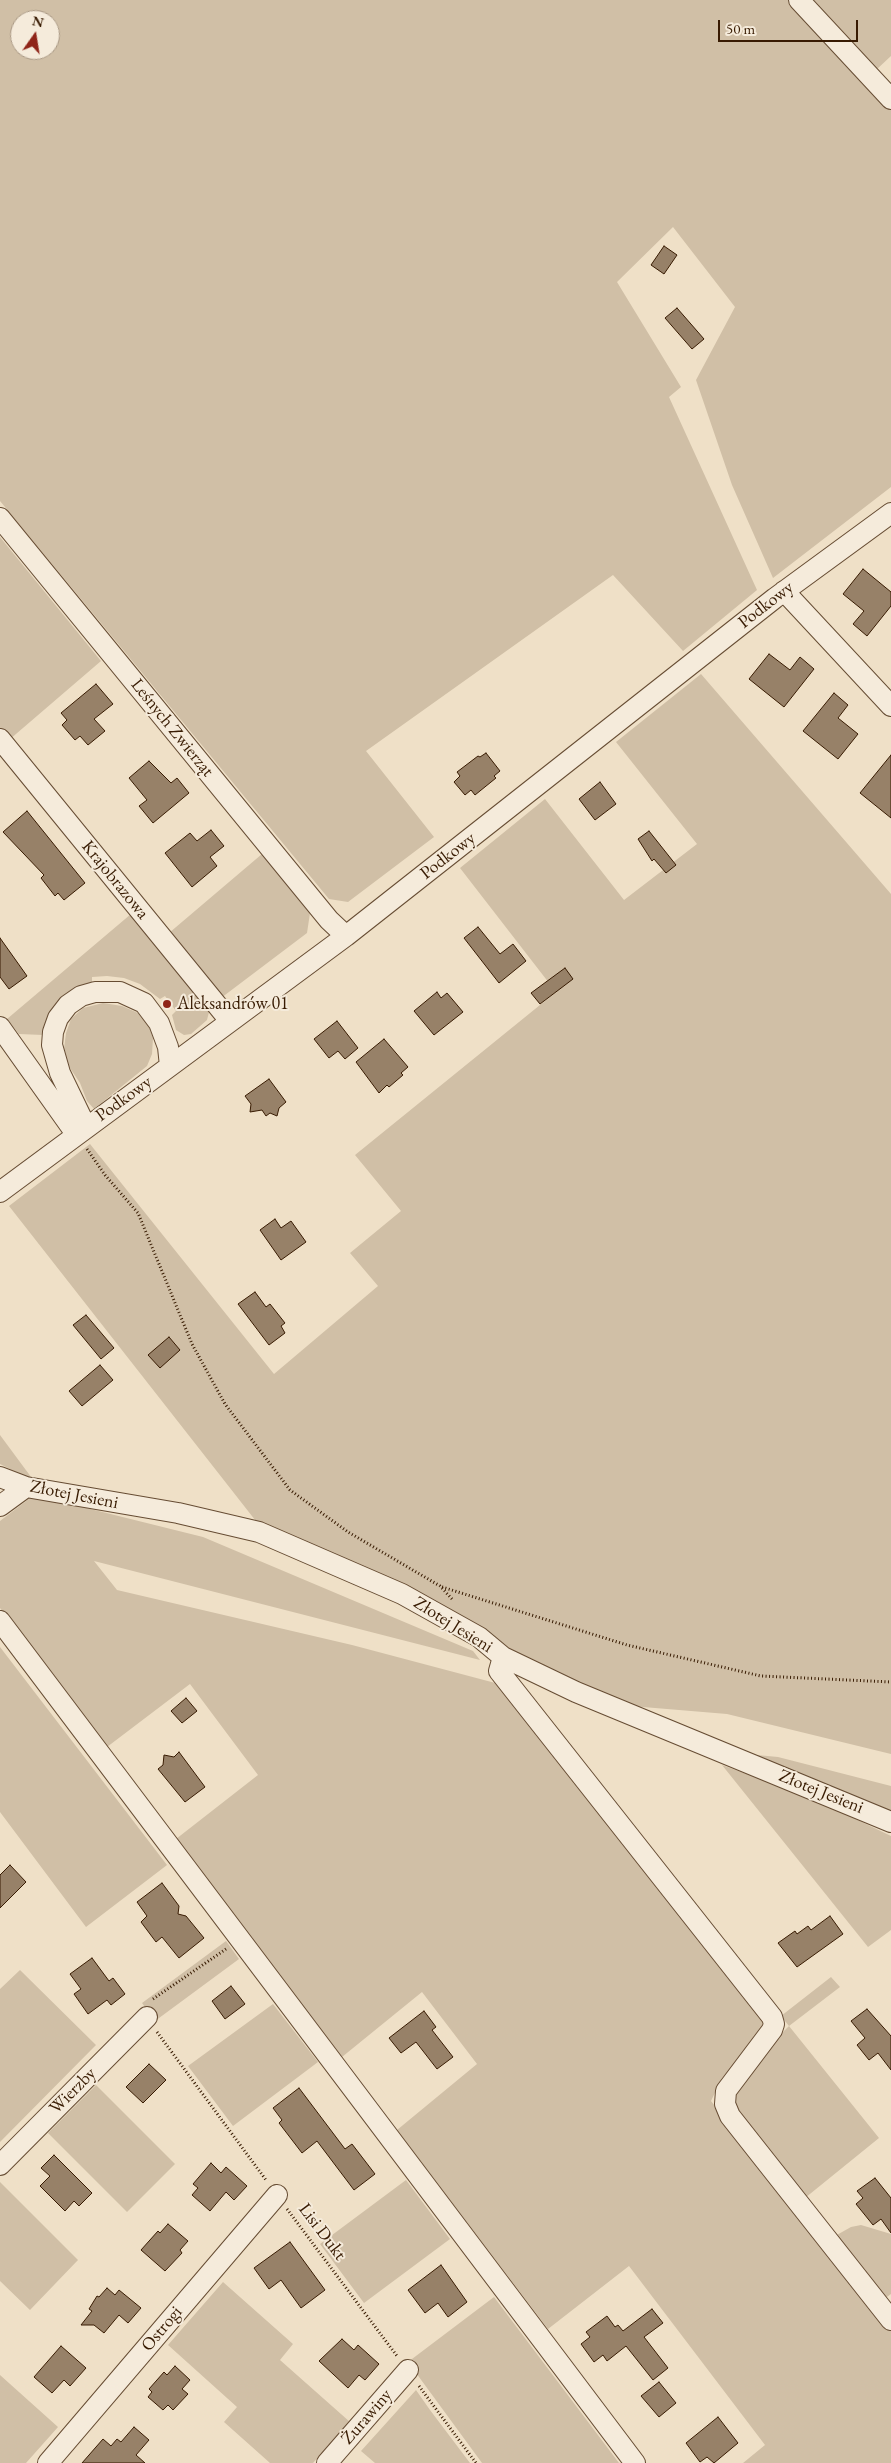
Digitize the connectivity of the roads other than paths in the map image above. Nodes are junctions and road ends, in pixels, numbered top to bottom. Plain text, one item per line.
1 (799, 0) edge
2 (891, 99) edge
3 (891, 512) edge
4 (0, 518) edge
5 (784, 591) junction
6 (891, 706) edge
7 (0, 739) edge
8 (346, 936) junction
9 (230, 1021) junction
10 (0, 1027) edge
11 (170, 1066) junction
12 (81, 1131) junction
13 (0, 1192) edge
14 (0, 1477) edge
15 (26, 1486) junction
16 (0, 1506) edge
17 (0, 1621) edge
18 (503, 1657) junction
19 (891, 1822) edge
20 (148, 2009) road end
21 (0, 2165) edge
22 (277, 2195) road end
23 (891, 2320) edge
24 (408, 2370) road end
25 (48, 2463) edge
26 (327, 2463) edge
27 (635, 2463) edge

1 - 2 street
3 - 5 street, Podkowy
4 - 8 street, Leśnych Zwierząt
5 - 6 street
5 - 8 street, Podkowy
7 - 9 street, Krajobrazowa
8 - 9 street, Podkowy
9 - 11 street, Podkowy
10 - 12 street
11 - 12 street, Podkowy
11 - 12 street
12 - 13 street, Podkowy
14 - 15 street, Złotej Jesieni
15 - 16 street
15 - 18 street, Złotej Jesieni
17 - 27 street
18 - 19 street, Złotej Jesieni
18 - 23 street
20 - 21 street, Wierzby
22 - 25 street, Ostrogi
24 - 26 street, Żurawiny

